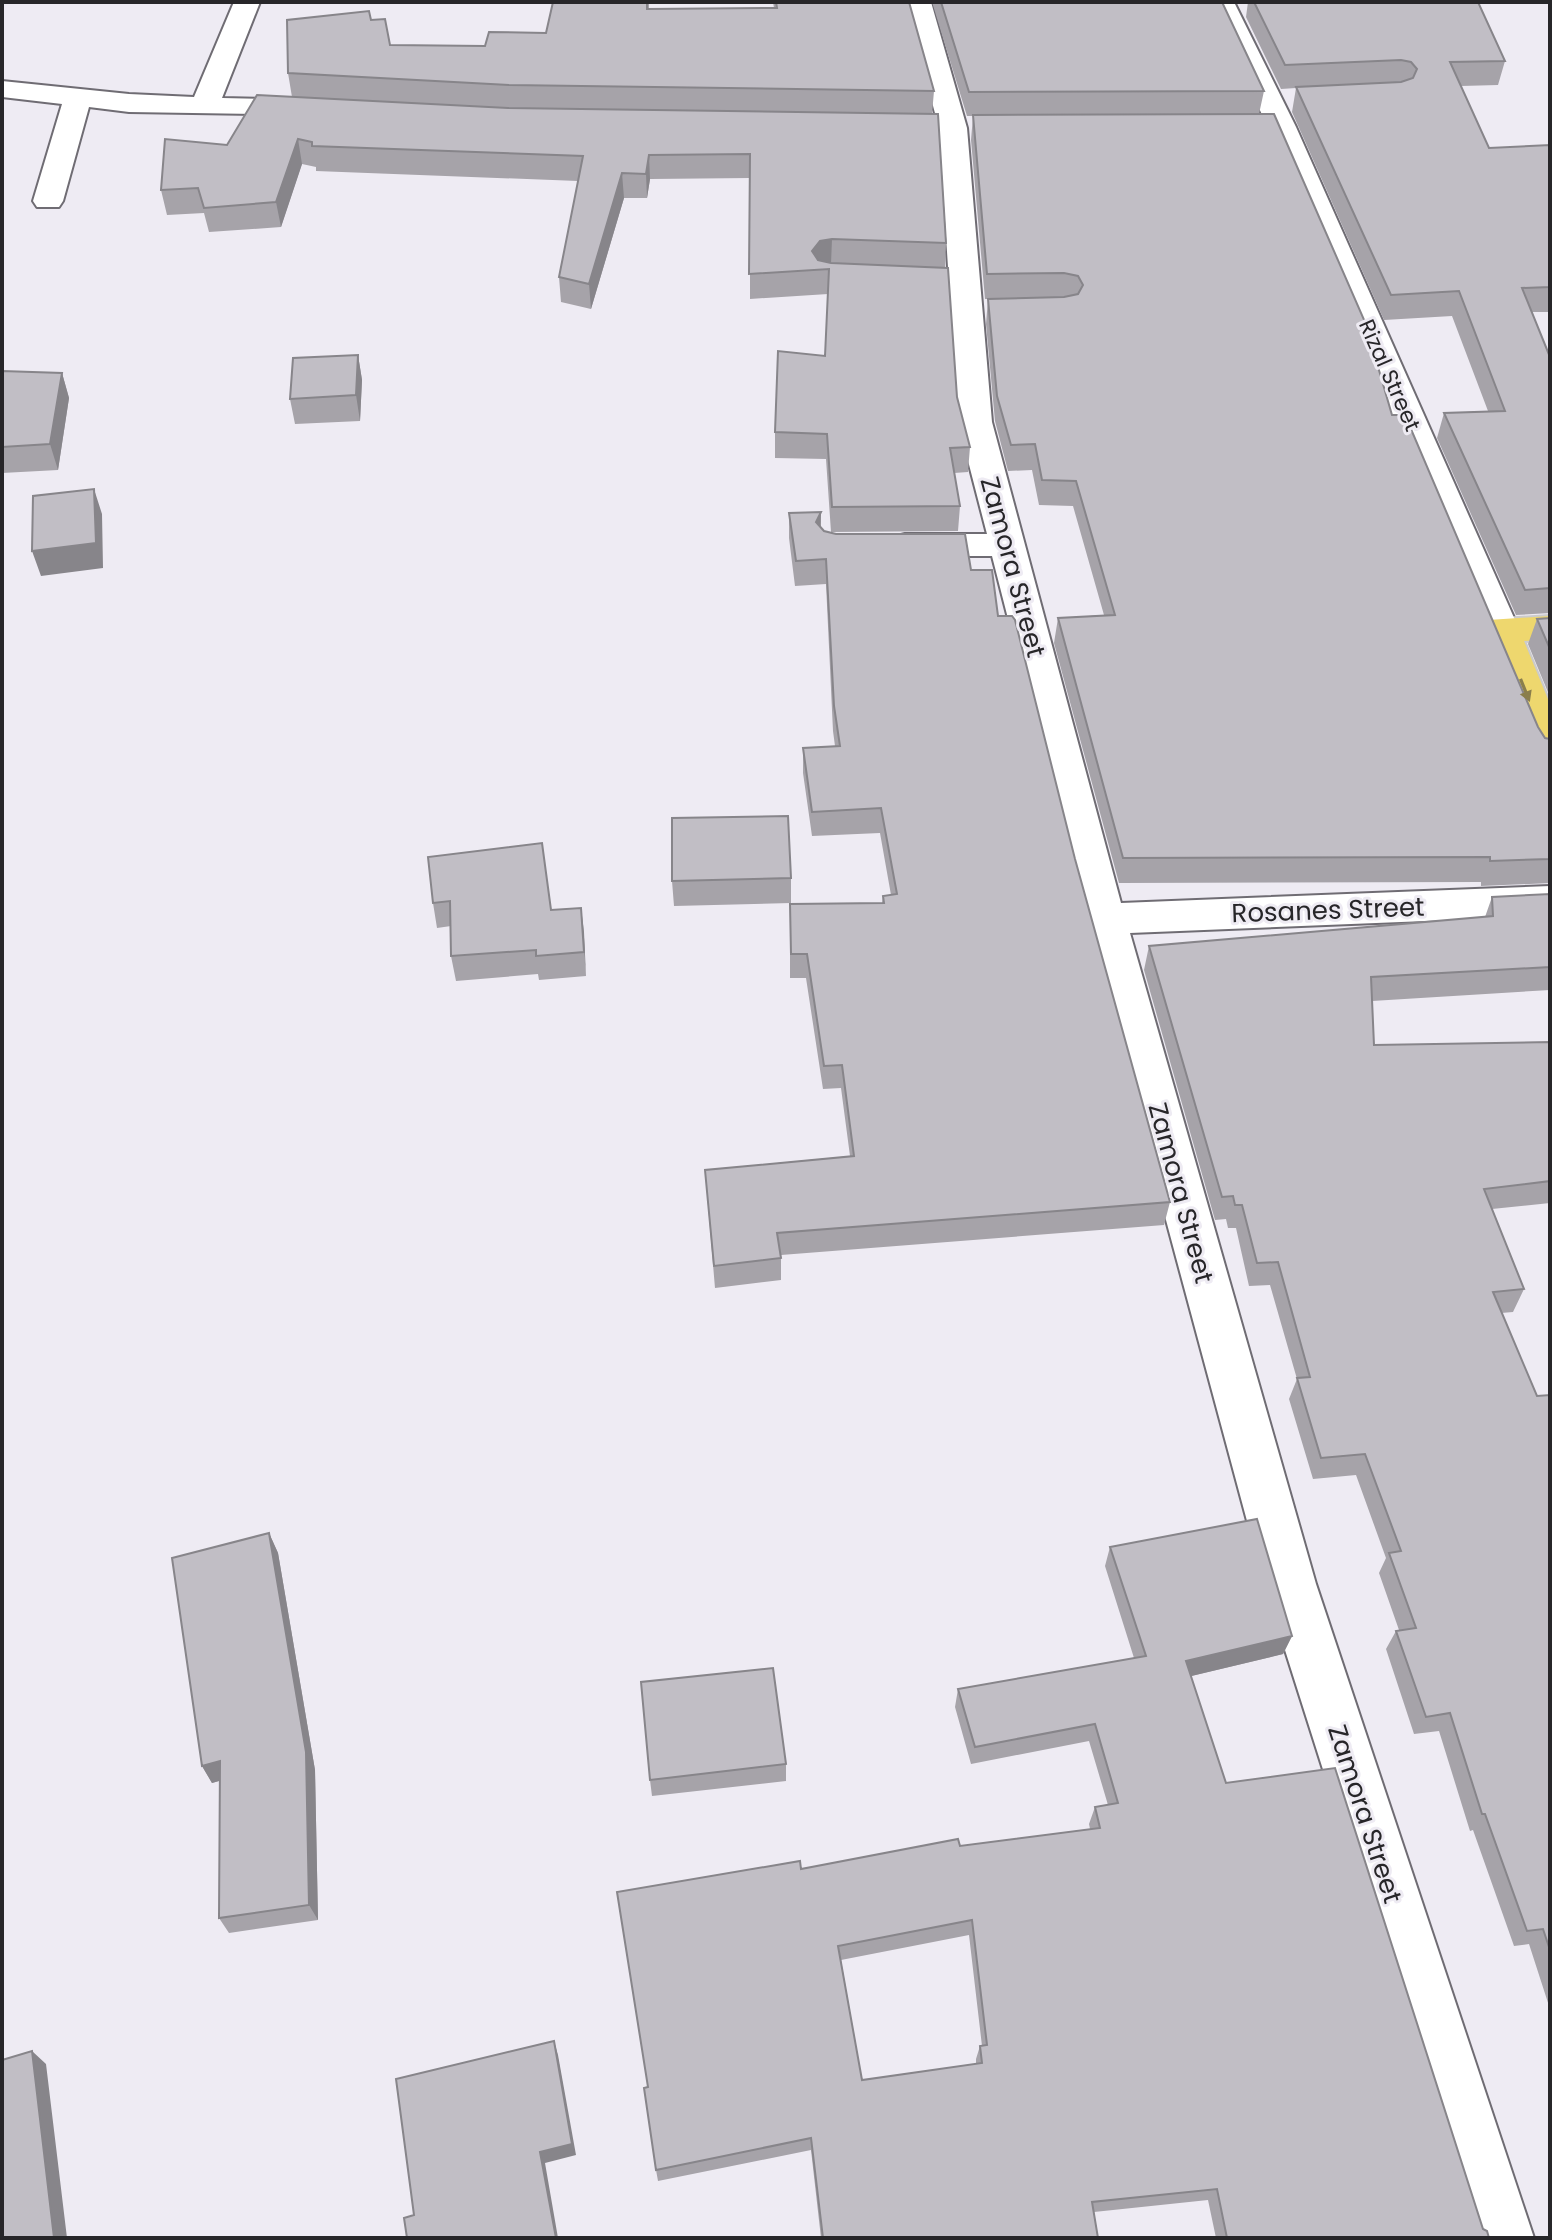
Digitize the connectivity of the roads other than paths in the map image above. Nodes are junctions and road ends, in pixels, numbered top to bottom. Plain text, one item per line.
1 (247, 2) edge
2 (918, 2) edge
3 (1232, 5) edge
4 (2, 89) edge
5 (78, 96) junction
6 (205, 105) junction
7 (340, 111) edge
8 (48, 201) dead end
9 (867, 545) edge
10 (1007, 545) junction
11 (1550, 628) edge
12 (1501, 629) junction
13 (1550, 751) edge
14 (1550, 901) edge
15 (1105, 919) junction
16 (1503, 2238) edge

1 - 6 street
2 - 10 street, Zamora Street
3 - 12 street, Rizal Street
4 - 5 street
5 - 6 street
5 - 8 street
6 - 7 street
9 - 10 street
10 - 15 street, Zamora Street
11 - 12 main road
12 -> 13 main road, Rizal Street
14 - 15 street, Rosanes Street
15 - 16 street, Zamora Street

